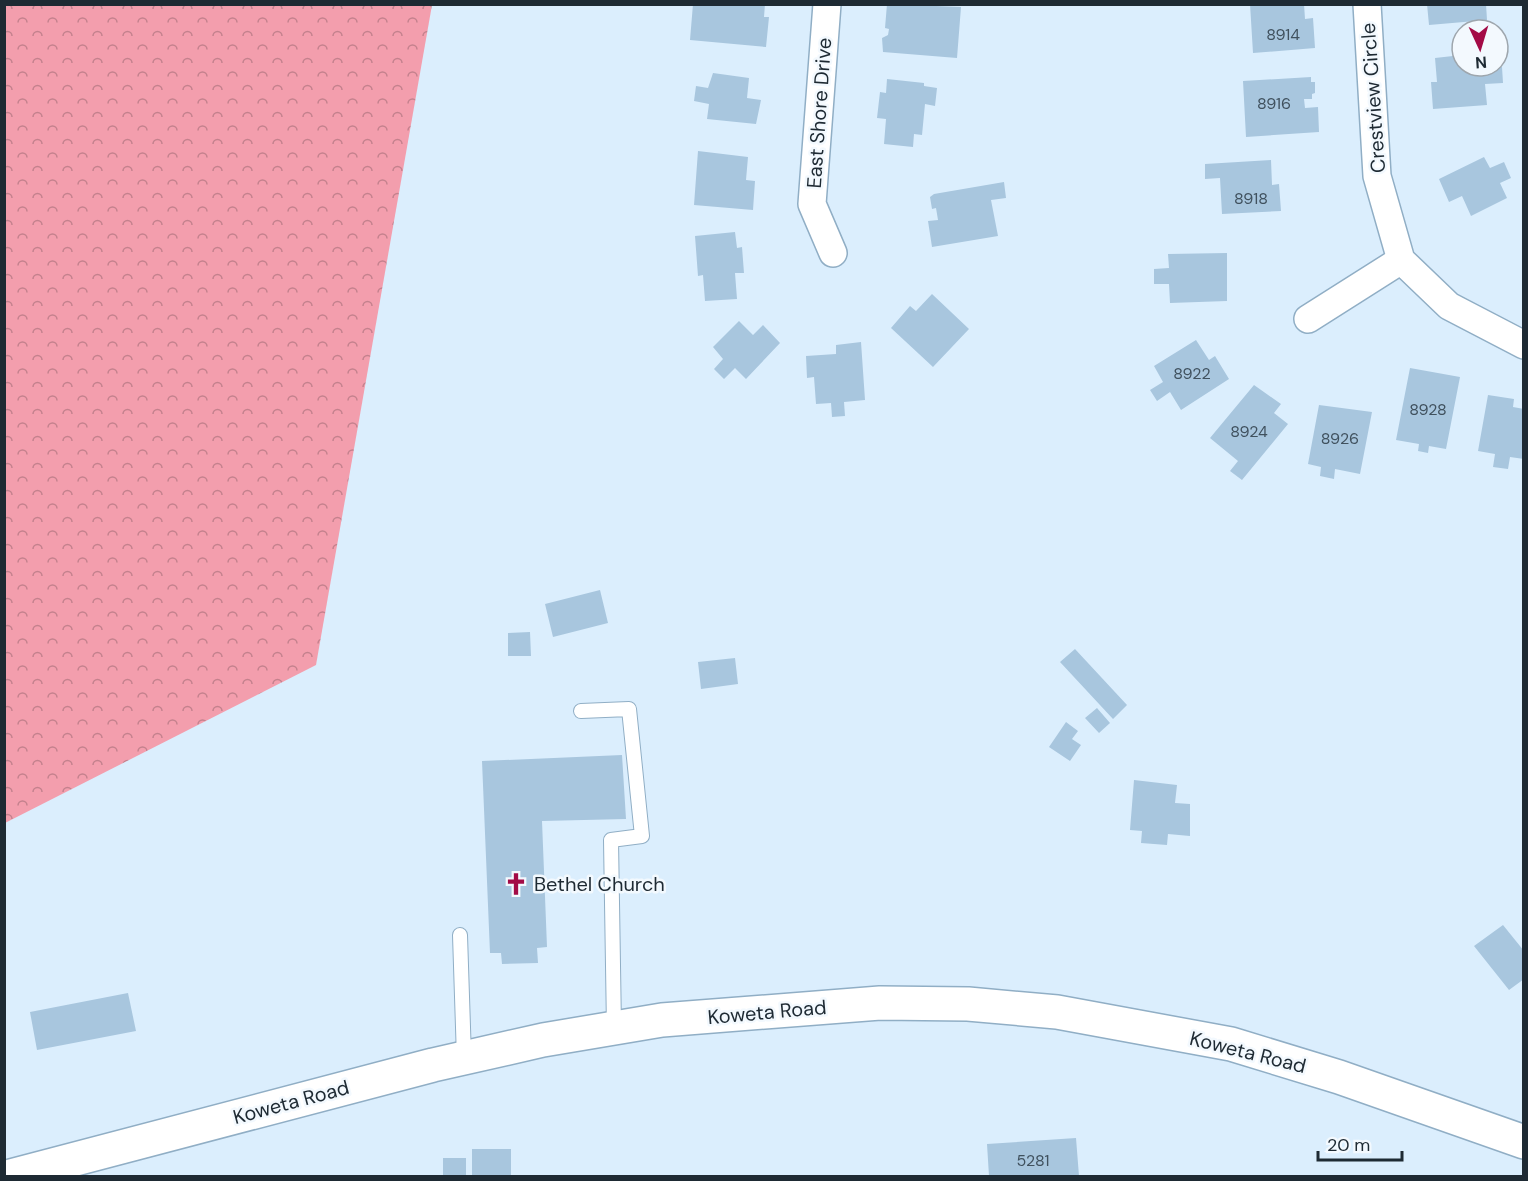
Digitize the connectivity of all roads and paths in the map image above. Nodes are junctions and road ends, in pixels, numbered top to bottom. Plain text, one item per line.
1 (827, 4) edge
2 (1366, 4) edge
3 (833, 253) dead end
4 (1401, 260) junction
5 (1308, 320) dead end
6 (1524, 345) edge
7 (581, 711) dead end
8 (460, 935) dead end
9 (614, 1028) junction
10 (464, 1058) junction
11 (1524, 1142) edge
12 (11, 1176) edge

1 - 3 street, East Shore Drive
2 - 4 street, Crestview Circle
4 - 5 street
4 - 6 street
7 - 9 lane
8 - 10 lane
9 - 10 street, Koweta Road
9 - 11 street, Koweta Road
10 - 12 street, Koweta Road

